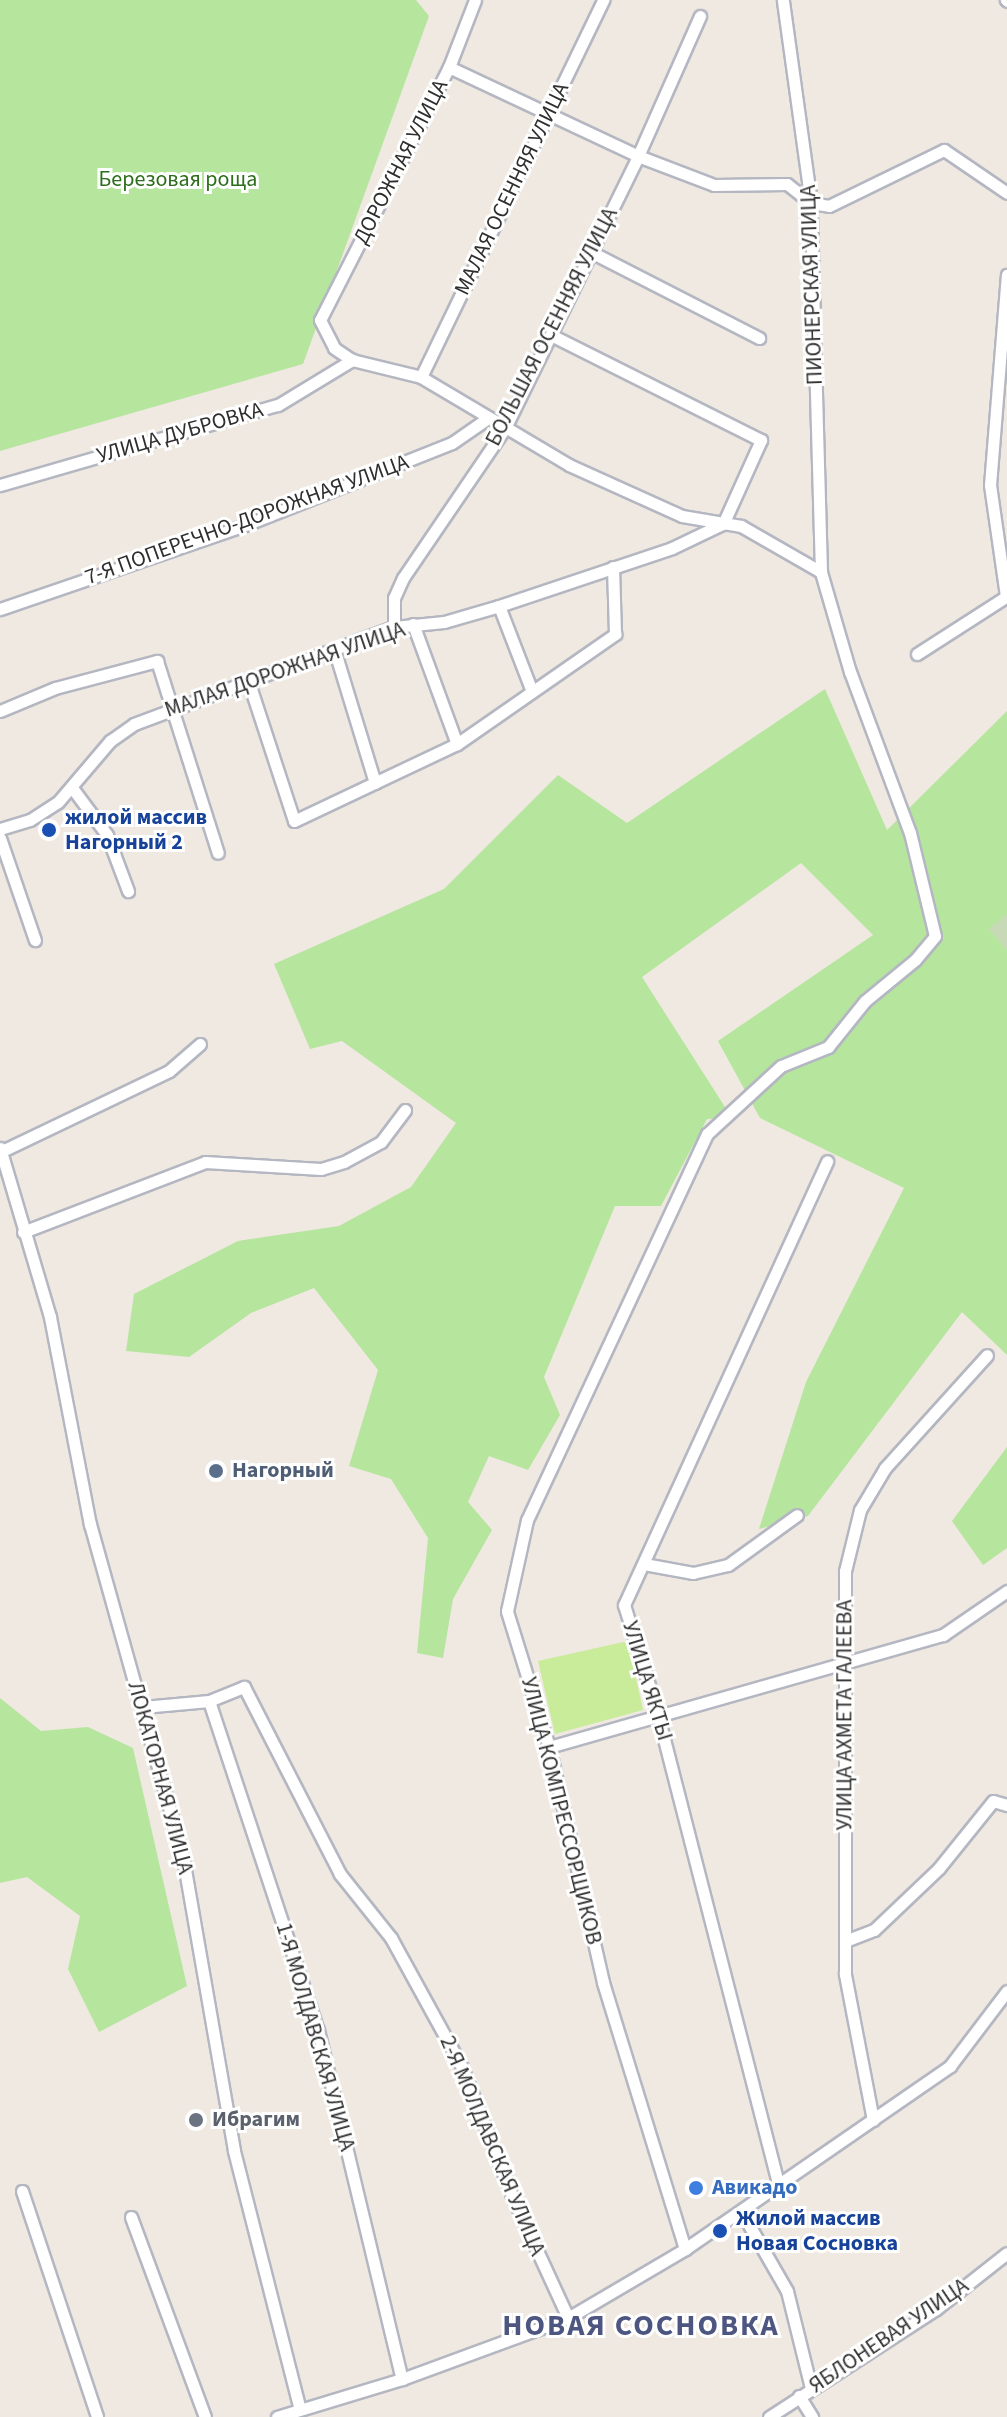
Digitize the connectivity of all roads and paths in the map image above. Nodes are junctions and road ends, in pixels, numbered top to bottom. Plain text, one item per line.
1 (475, 0) edge
2 (603, 0) edge
3 (783, 0) edge
4 (700, 16) dead end
5 (449, 67) junction
6 (550, 113) junction
7 (638, 156) junction
8 (1007, 193) edge
9 (811, 203) junction
10 (591, 252) junction
11 (1007, 275) edge
12 (551, 335) junction
13 (759, 338) dead end
14 (352, 360) junction
15 (421, 377) junction
16 (488, 418) junction
17 (505, 428) junction
18 (0, 485) edge
19 (723, 524) junction
20 (613, 567) junction
21 (821, 572) junction
22 (1006, 596) edge
23 (499, 606) junction
24 (0, 609) edge
25 (413, 624) junction
26 (394, 627) junction
27 (335, 652) junction
28 (917, 654) dead end
29 (249, 683) junction
30 (531, 689) junction
31 (172, 708) junction
32 (0, 711) edge
33 (457, 744) junction
34 (375, 783) junction
35 (73, 789) junction
36 (0, 829) edge
37 (0, 838) edge
38 (218, 853) dead end
39 (128, 891) dead end
40 (35, 940) dead end
41 (200, 1044) dead end
42 (751, 1089) joint
43 (405, 1110) dead end
44 (0, 1151) edge
45 (827, 1161) dead end
46 (23, 1232) junction
47 (987, 1355) dead end
48 (797, 1515) dead end
49 (644, 1564) junction
50 (1007, 1591) edge
51 (844, 1663) junction
52 (209, 1701) junction
53 (143, 1707) junction
54 (658, 1714) junction
55 (549, 1747) junction
56 (1007, 1805) edge
57 (845, 1941) junction
58 (1007, 1991) edge
59 (873, 2120) junction
60 (778, 2183) junction
61 (22, 2191) dead end
62 (741, 2211) junction
63 (131, 2217) dead end
64 (685, 2249) junction
65 (1007, 2253) edge
66 (568, 2318) junction
67 (402, 2379) junction
68 (811, 2388) junction
69 (799, 2396) junction
70 (300, 2409) junction
71 (97, 2417) edge
72 (205, 2417) edge
73 (278, 2417) edge
74 (769, 2417) edge
75 (812, 2417) edge

1 - 5 street, ДОРОЖНАЯ УЛИЦА
2 - 6 street, МАЛАЯ ОСЕННЯЯ УЛИЦА
3 - 9 street, ПИОНЕРСКАЯ УЛИЦА
4 - 7 street, БОЛЬШАЯ ОСЕННЯЯ УЛИЦА
5 - 6 street
5 - 14 street, ДОРОЖНАЯ УЛИЦА
6 - 7 street
6 - 15 street, МАЛАЯ ОСЕННЯЯ УЛИЦА
7 - 9 street
7 - 10 street, БОЛЬШАЯ ОСЕННЯЯ УЛИЦА
8 - 9 street
9 - 21 street, ПИОНЕРСКАЯ УЛИЦА
10 - 12 street, БОЛЬШАЯ ОСЕННЯЯ УЛИЦА
10 - 13 street
11 - 22 street
12 - 17 street, БОЛЬШАЯ ОСЕННЯЯ УЛИЦА
12 - 19 street
14 - 15 street
14 - 18 street, УЛИЦА ДУБРОВКА
15 - 16 street
16 - 17 street
16 - 24 street, 7-Я ПОПЕРЕЧНО-ДОРОЖНАЯ УЛИЦА
17 - 19 street
17 - 26 street, БОЛЬШАЯ ОСЕННЯЯ УЛИЦА
19 - 20 street, МАЛАЯ ДОРОЖНАЯ УЛИЦА
19 - 21 street
20 - 23 street, МАЛАЯ ДОРОЖНАЯ УЛИЦА
20 - 30 street
21 - 42 street, ПИОНЕРСКАЯ УЛИЦА
22 - 28 street
23 - 25 street, МАЛАЯ ДОРОЖНАЯ УЛИЦА
23 - 30 street
25 - 26 street, МАЛАЯ ДОРОЖНАЯ УЛИЦА
25 - 33 street
26 - 27 street, МАЛАЯ ДОРОЖНАЯ УЛИЦА
27 - 29 street, МАЛАЯ ДОРОЖНАЯ УЛИЦА
27 - 34 street
29 - 31 street, МАЛАЯ ДОРОЖНАЯ УЛИЦА
29 - 34 street
30 - 33 street
31 - 32 street
31 - 35 street, МАЛАЯ ДОРОЖНАЯ УЛИЦА
31 - 38 street
33 - 34 street
35 - 36 street, МАЛАЯ ДОРОЖНАЯ УЛИЦА
35 - 39 street
37 - 40 street
41 - 44 street
42 - 55 street, УЛИЦА КОМПРЕССОРЩИКОВ
43 - 46 street
44 - 46 street, ЛОКАТОРНАЯ УЛИЦА
45 - 49 street, УЛИЦА ЯКТЫ
46 - 53 street, ЛОКАТОРНАЯ УЛИЦА
47 - 51 street, УЛИЦА АХМЕТА ГАЛЕЕВА
48 - 49 street
49 - 54 street, УЛИЦА ЯКТЫ
50 - 51 street
51 - 54 street
51 - 57 street, УЛИЦА АХМЕТА ГАЛЕЕВА
52 - 53 street
52 - 66 street, 2-Я МОЛДАВСКАЯ УЛИЦА
52 - 67 street, 1-Я МОЛДАВСКАЯ УЛИЦА
53 - 70 street, ЛОКАТОРНАЯ УЛИЦА
54 - 55 street
54 - 60 street, УЛИЦА ЯКТЫ
55 - 64 street, УЛИЦА КОМПРЕССОРЩИКОВ
56 - 57 street
57 - 59 street, УЛИЦА АХМЕТА ГАЛЕЕВА
58 - 59 street
59 - 60 street
60 - 62 street
61 - 71 street
62 - 64 street
62 - 68 street
63 - 72 street
64 - 66 street
65 - 68 street, ЯБЛОНЕВАЯ УЛИЦА
66 - 67 street
67 - 70 street
68 - 69 street, ЯБЛОНЕВАЯ УЛИЦА
69 - 74 street, ЯБЛОНЕВАЯ УЛИЦА
69 - 75 street
70 - 73 street

